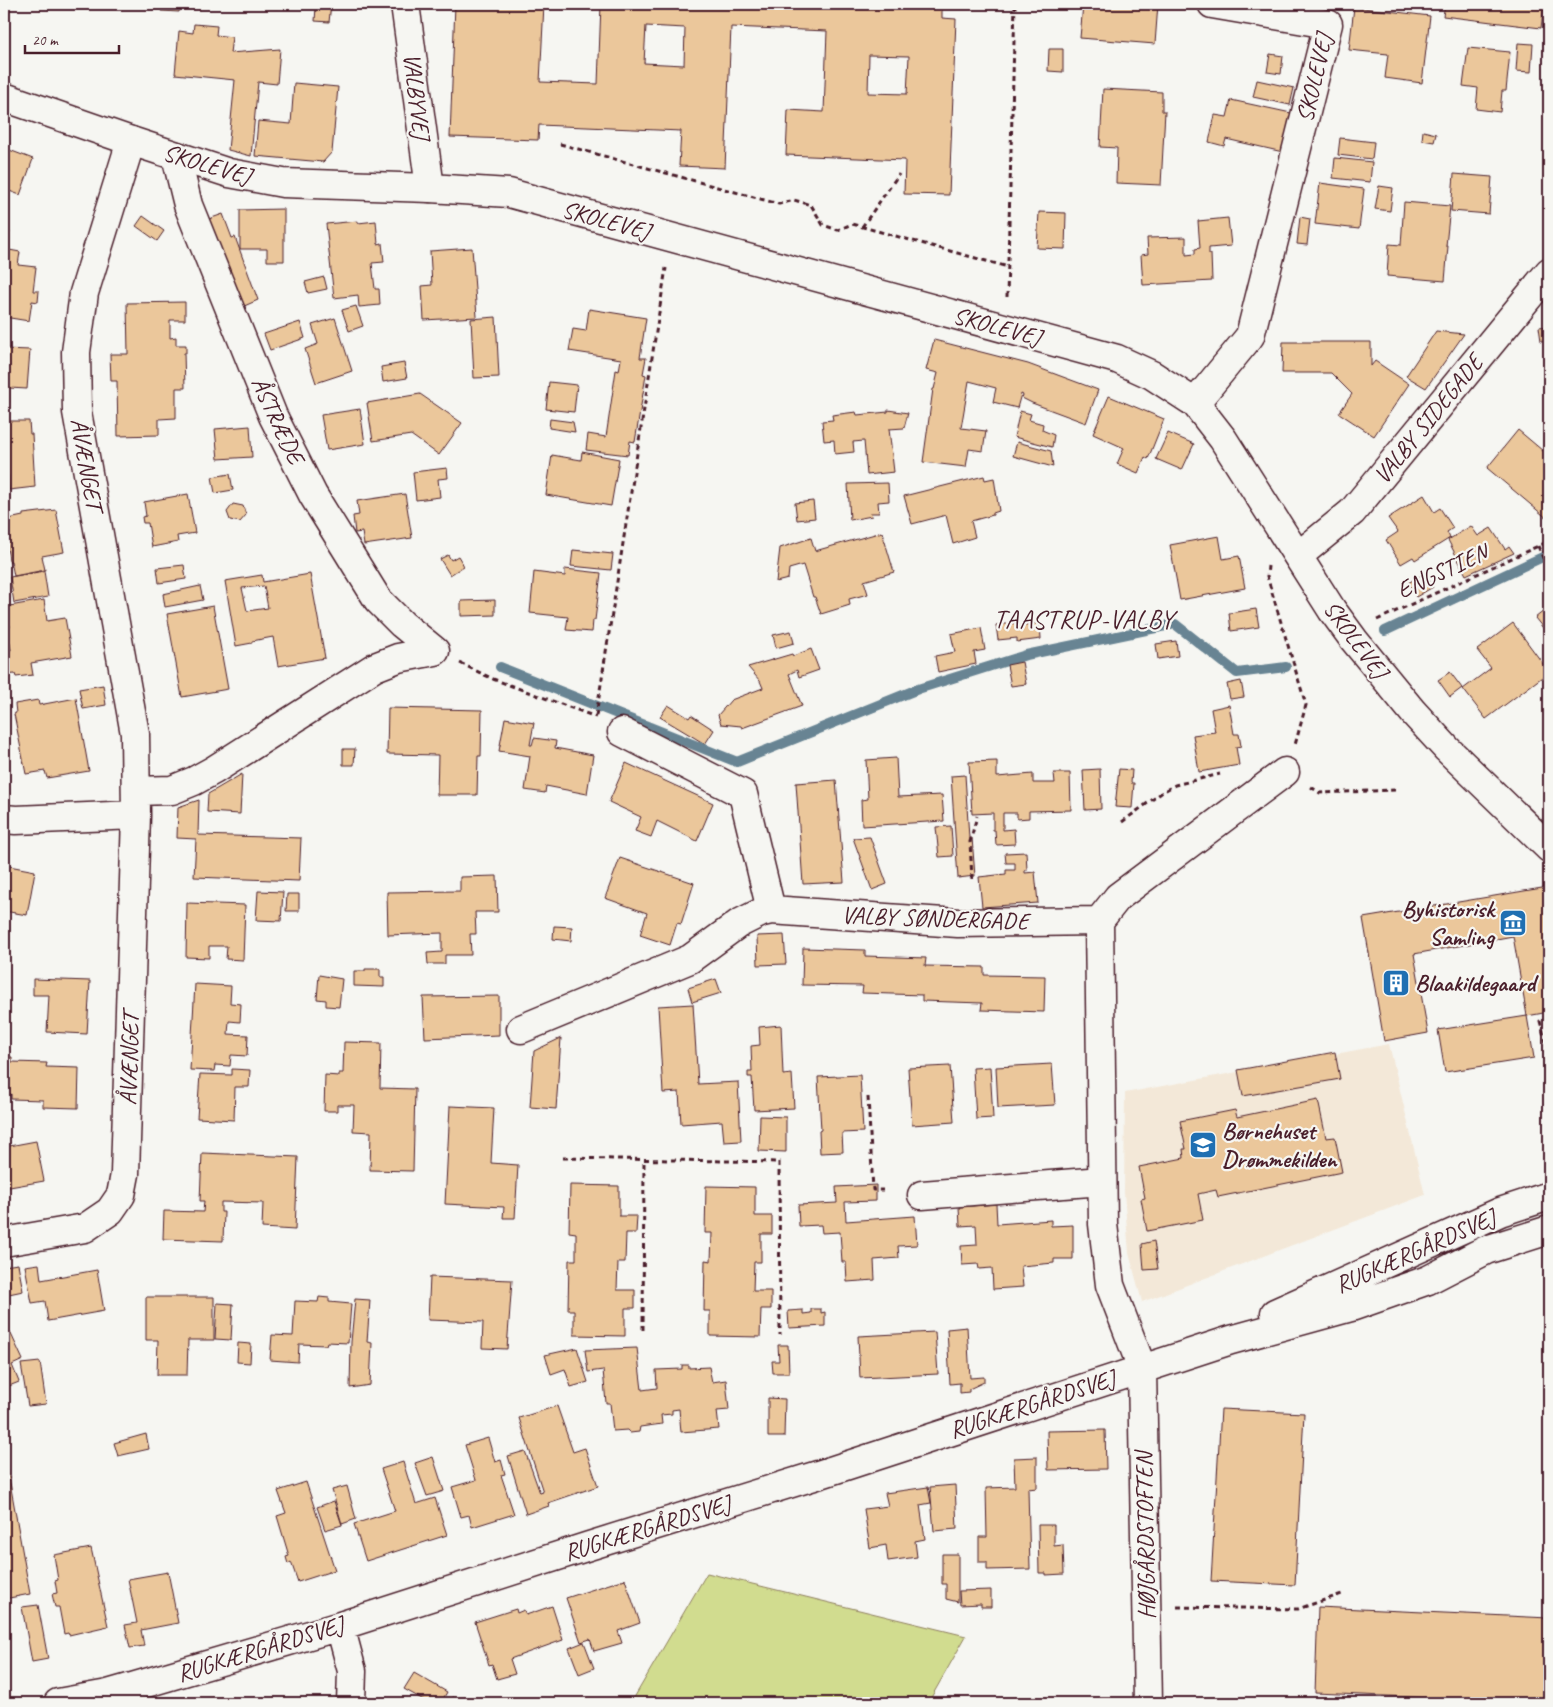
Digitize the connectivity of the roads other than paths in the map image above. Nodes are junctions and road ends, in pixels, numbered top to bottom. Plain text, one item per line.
1 (405, 4) edge
2 (1212, 4) edge
3 (4, 97) edge
4 (131, 141) junction
5 (176, 156) junction
6 (430, 188) junction
7 (1549, 272) edge
8 (1195, 403) junction
9 (1298, 556) junction
10 (622, 732) road end
11 (1285, 772) road end
12 (136, 803) junction
13 (4, 819) edge
14 (1549, 848) edge
15 (771, 910) junction
16 (1099, 921) junction
17 (521, 1029) dead end
18 (1102, 1181) junction
19 (922, 1195) dead end
20 (1549, 1196) edge
21 (1549, 1230) edge
22 (4, 1242) edge
23 (1231, 1340) junction
24 (1142, 1368) junction
25 (340, 1626) junction
26 (58, 1703) edge
27 (351, 1703) edge
28 (1148, 1703) edge

1 - 6 street, VALBYVEJ
2 - 8 street, SKOLEVEJ
3 - 4 street, SKOLEVEJ
4 - 5 street, SKOLEVEJ
4 - 12 street, ÅVÆNGET
5 - 6 street, SKOLEVEJ
5 - 12 street, ÅSTRÆDE
6 - 8 street, SKOLEVEJ
7 - 9 street, VALBY SIDEGADE
8 - 9 street, SKOLEVEJ
9 - 14 street, SKOLEVEJ
10 - 15 street
11 - 16 street
12 - 13 street
12 - 22 street, ÅVÆNGET
15 - 16 street, VALBY SØNDERGADE
15 - 17 street, VALBY SØNDERGADE
16 - 18 street
18 - 19 street
18 - 24 street
20 - 23 street, RUGKÆRGÅRDSVEJ
21 - 23 street, RUGKÆRGÅRDSVEJ
23 - 24 street, RUGKÆRGÅRDSVEJ
24 - 25 street, RUGKÆRGÅRDSVEJ
24 - 28 street, HØJGÅRDSTOFTEN
25 - 26 street, RUGKÆRGÅRDSVEJ
25 - 27 street

